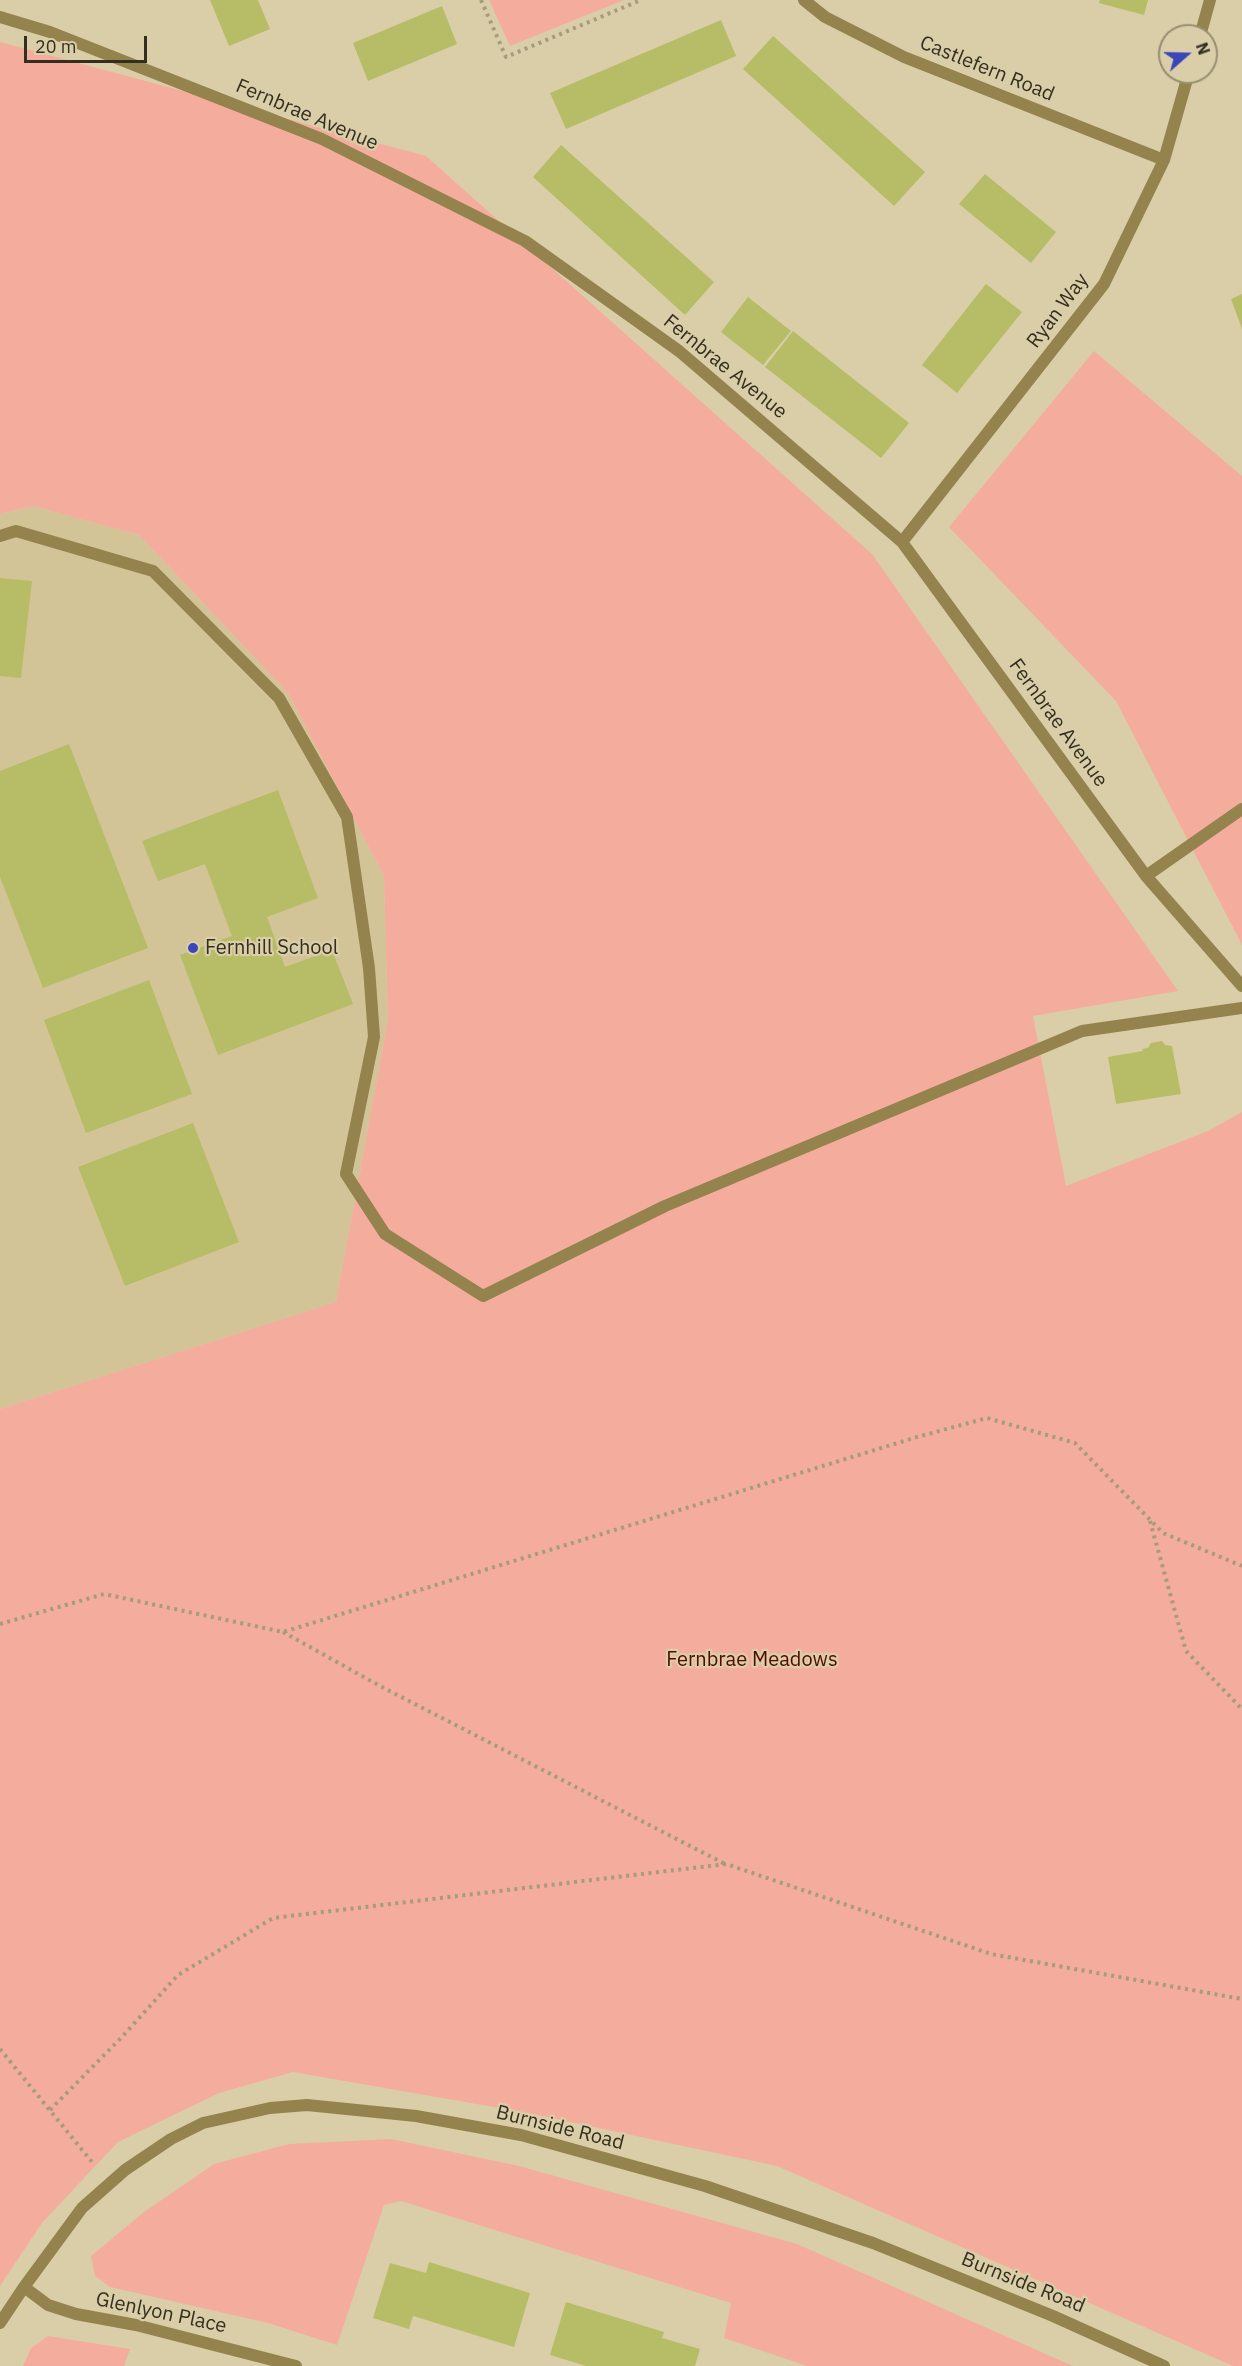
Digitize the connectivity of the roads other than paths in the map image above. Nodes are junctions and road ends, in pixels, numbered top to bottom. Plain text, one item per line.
1 (804, 0) edge
2 (1210, 0) edge
3 (0, 17) edge
4 (1203, 24) edge
5 (1186, 84) edge
6 (1164, 160) junction
7 (0, 536) edge
8 (902, 542) junction
9 (1242, 809) edge
10 (1146, 876) junction
11 (1242, 986) edge
12 (1242, 1008) edge
13 (24, 2287) junction
14 (0, 2323) edge
15 (296, 2366) edge
16 (1164, 2366) edge

1 - 6 street, Castlefern Road
2 - 4 street
3 - 8 street, Fernbrae Avenue
5 - 6 street, Ryan Way
6 - 8 street, Ryan Way
7 - 12 street
8 - 10 street, Fernbrae Avenue
9 - 10 street
10 - 11 street, Fernbrae Avenue
13 - 14 street, Burnside Road
13 - 15 street, Glenlyon Place
13 - 16 street, Burnside Road

